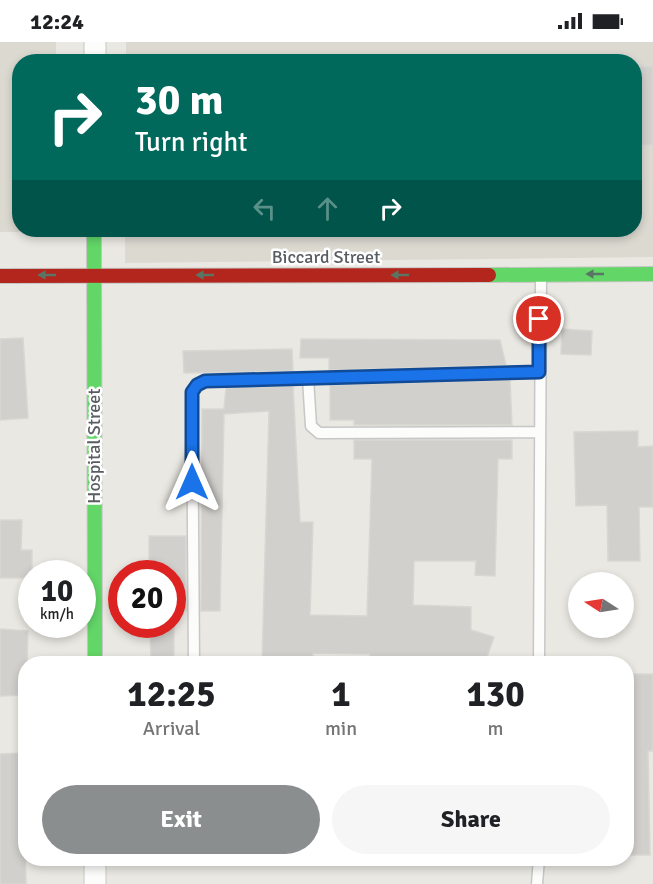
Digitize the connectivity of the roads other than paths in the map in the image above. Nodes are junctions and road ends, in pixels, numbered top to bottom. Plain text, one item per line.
1 (94, 237) edge
2 (653, 274) edge
3 (94, 275) junction
4 (541, 275) junction
5 (0, 276) edge
6 (539, 372) junction
7 (308, 378) junction
8 (539, 432) junction
9 (95, 656) edge
10 (194, 656) edge
11 (539, 656) edge
12 (95, 866) edge
13 (538, 866) edge
14 (95, 884) edge
15 (537, 884) edge

1 - 3 street, Hospital Street
2 -> 4 street, Biccard Street
4 -> 3 street, Biccard Street
3 -> 5 street, Biccard Street
3 - 9 street, Hospital Street
4 - 6 lane
6 - 7 lane
6 - 8 lane
7 - 8 lane
7 - 10 lane
8 - 11 lane
12 - 14 street
13 - 15 lane

